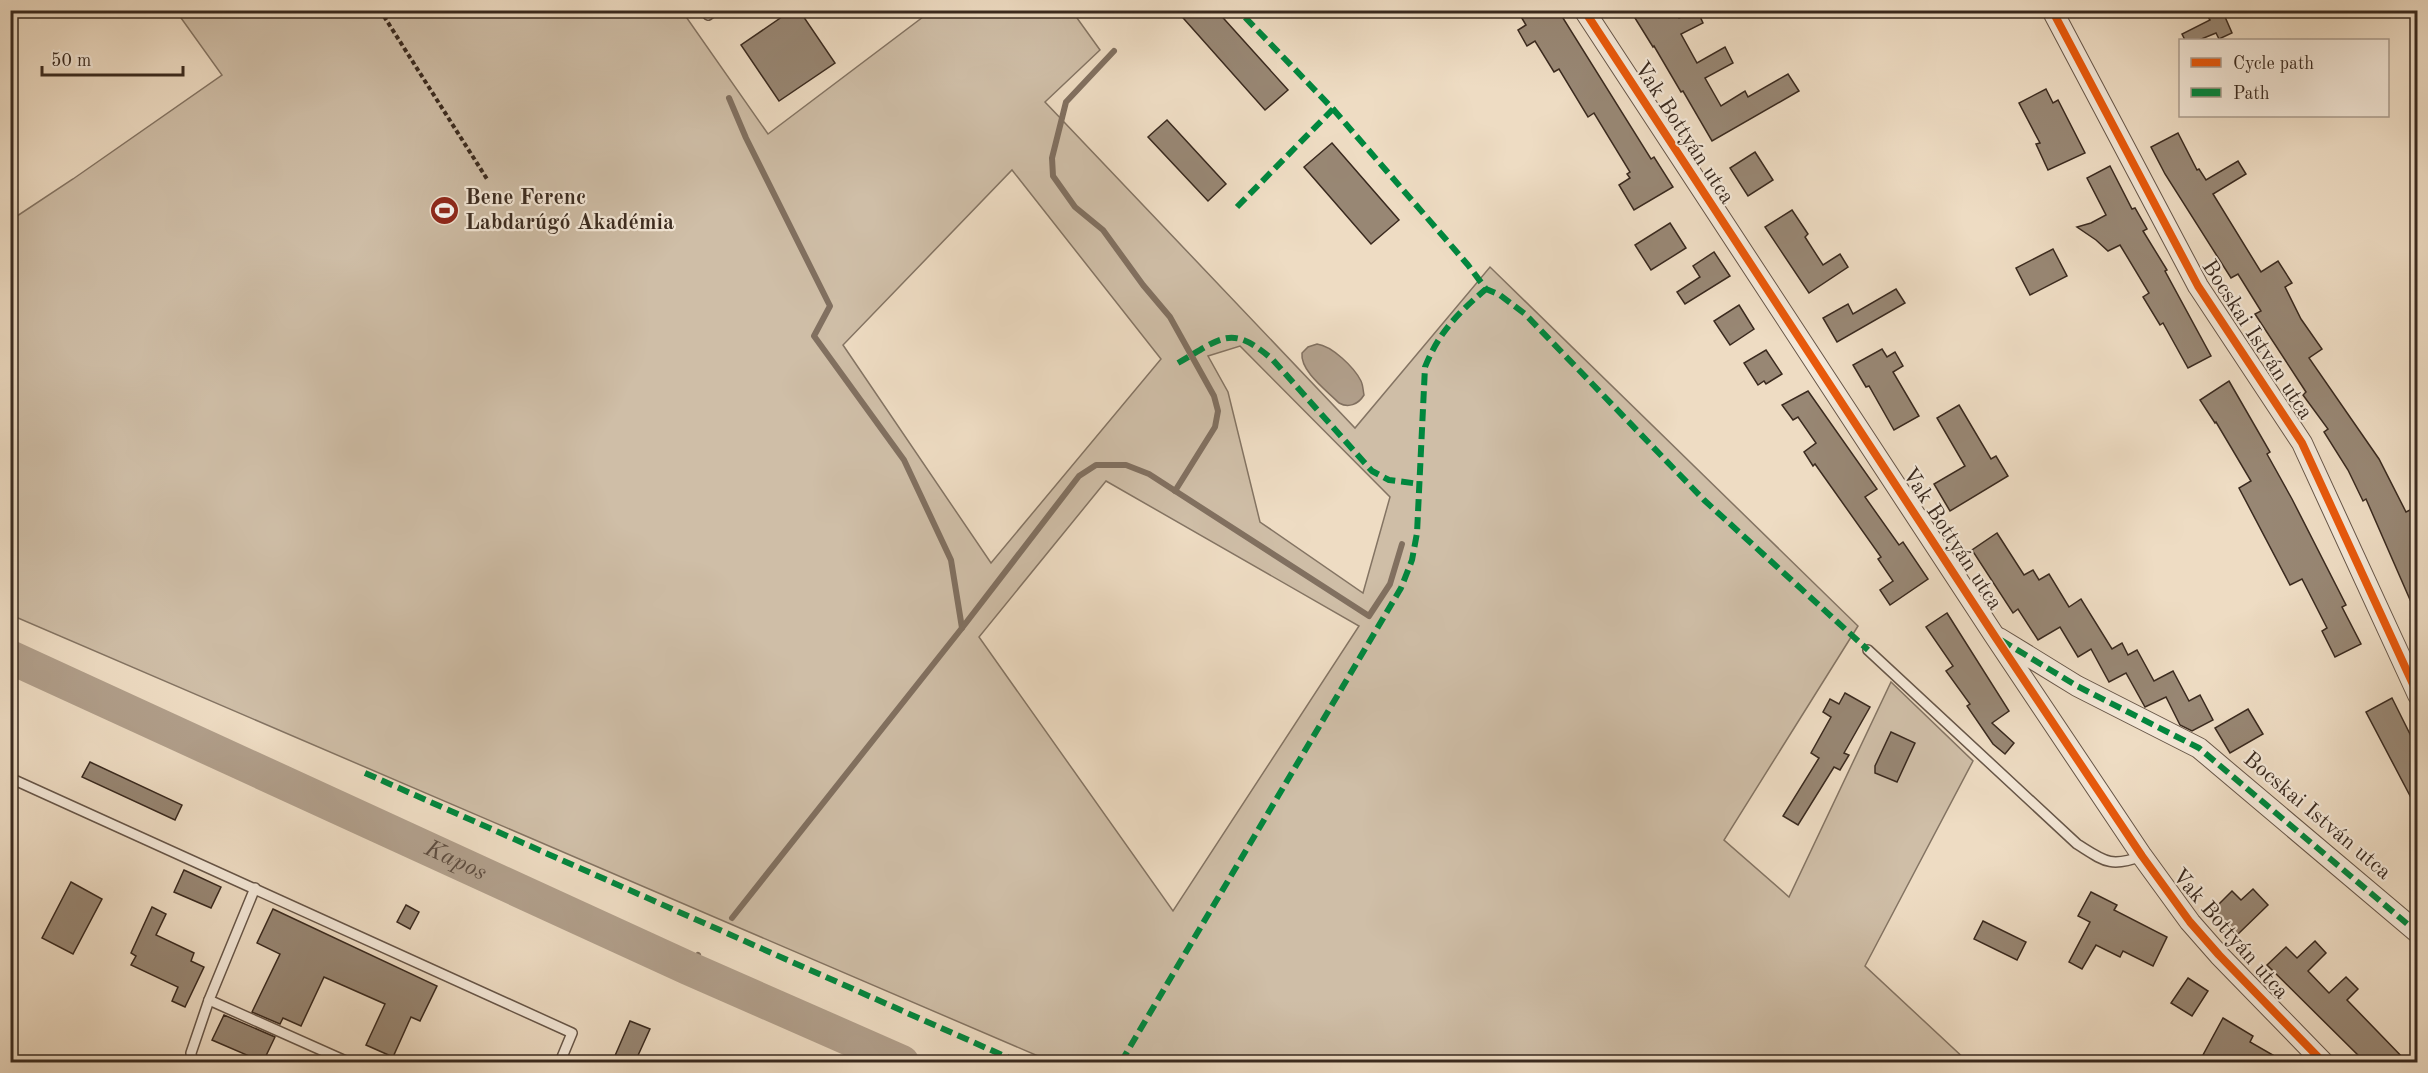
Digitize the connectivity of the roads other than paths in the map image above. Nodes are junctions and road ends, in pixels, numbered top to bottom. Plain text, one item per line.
1 (705, 10) edge
2 (715, 10) edge
3 (1584, 10) edge
4 (2052, 10) edge
5 (1994, 635) junction
6 (1868, 651) dead end
7 (2418, 695) edge
8 (10, 778) edge
9 (2142, 856) junction
10 (255, 888) junction
11 (2418, 933) edge
12 (209, 1000) junction
13 (192, 1062) edge
14 (348, 1062) edge
15 (560, 1062) edge
16 (2323, 1062) edge

1 - 2 lane
3 - 5 street, Vak Bottyán utca
4 - 7 street, Bocskai István utca
5 - 9 street, Vak Bottyán utca
5 - 11 street, Bocskai István utca
6 - 9 lane
8 - 10 lane
9 - 16 street, Vak Bottyán utca
10 - 12 lane
10 - 15 lane
12 - 13 lane
12 - 14 lane

